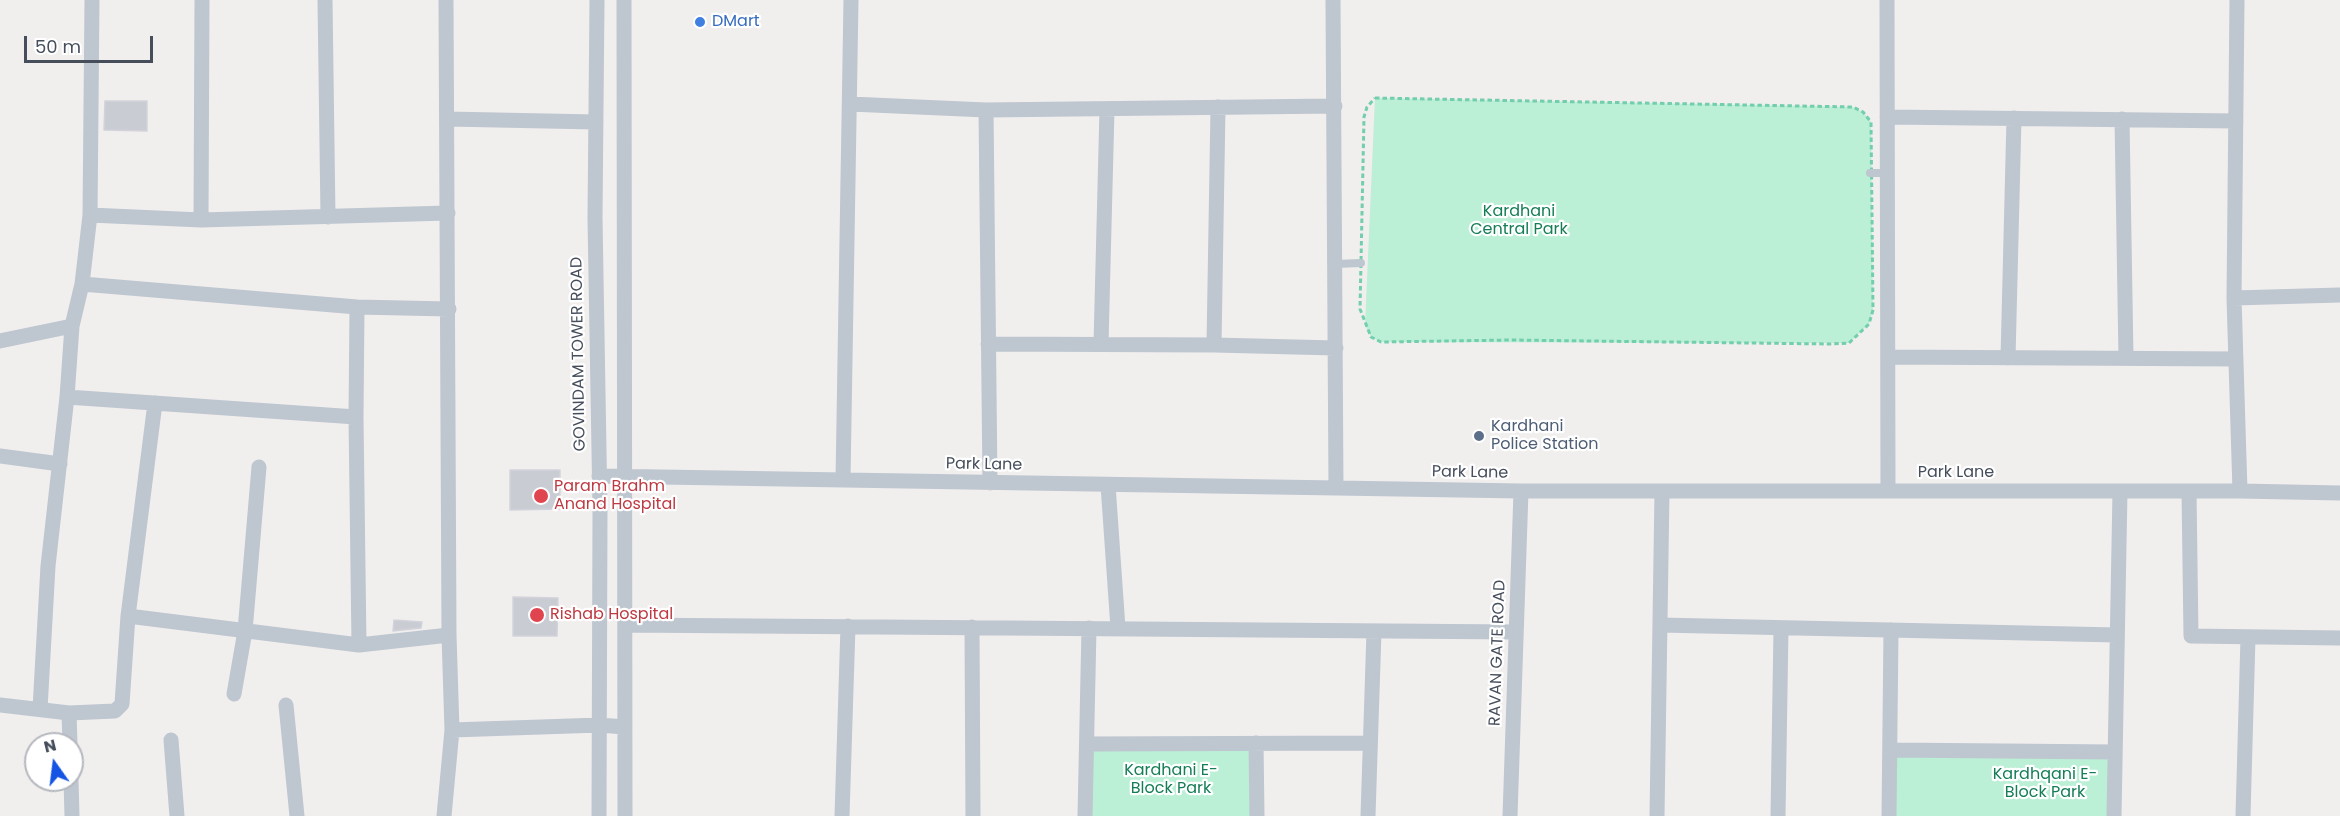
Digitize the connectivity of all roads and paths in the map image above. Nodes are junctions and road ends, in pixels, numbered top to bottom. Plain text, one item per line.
1 (92, 0) edge
2 (202, 0) edge
3 (325, 0) edge
4 (446, 0) edge
5 (597, 0) edge
6 (624, 0) edge
7 (851, 0) edge
8 (1333, 0) edge
9 (1887, 0) edge
10 (2237, 0) edge
11 (850, 104) junction
12 (1335, 106) junction
13 (1218, 107) junction
14 (1107, 109) junction
15 (987, 110) junction
16 (1887, 117) junction
17 (2014, 118) junction
18 (447, 119) junction
19 (2122, 119) junction
20 (2236, 120) junction
21 (596, 122) junction
22 (1870, 173) junction
23 (1887, 173) junction
24 (448, 213) junction
25 (90, 215) junction
26 (328, 217) junction
27 (201, 220) junction
28 (1361, 263) junction
29 (1335, 264) junction
30 (82, 284) junction
31 (2340, 296) edge
32 (2234, 298) junction
33 (357, 307) junction
34 (449, 309) junction
35 (72, 326) junction
36 (0, 341) edge
37 (988, 344) junction
38 (1101, 344) junction
39 (1214, 345) junction
40 (1336, 348) junction
41 (1888, 357) junction
42 (2008, 358) junction
43 (2126, 358) junction
44 (2236, 359) junction
45 (67, 397) junction
46 (155, 403) junction
47 (356, 417) junction
48 (0, 456) edge
49 (60, 464) junction
50 (259, 467) dead end
51 (599, 476) junction
52 (625, 476) junction
53 (843, 480) junction
54 (990, 483) junction
55 (1108, 485) junction
56 (1336, 488) junction
57 (1521, 491) junction
58 (1662, 491) junction
59 (1888, 491) junction
60 (2120, 491) junction
61 (2189, 491) junction
62 (2240, 491) junction
63 (2340, 493) edge
64 (128, 616) junction
65 (625, 625) junction
66 (1660, 625) junction
67 (848, 626) junction
68 (972, 627) junction
69 (1089, 628) junction
70 (1118, 628) junction
71 (1781, 628) junction
72 (1891, 630) junction
73 (245, 631) junction
74 (1374, 631) junction
75 (1516, 632) junction
76 (449, 635) junction
77 (2117, 635) junction
78 (2248, 637) junction
79 (2340, 638) edge
80 (359, 645) junction
81 (234, 694) dead end
82 (0, 705) edge
83 (286, 705) dead end
84 (40, 709) junction
85 (69, 713) junction
86 (600, 725) junction
87 (624, 727) junction
88 (452, 730) junction
89 (70, 732) edge
90 (171, 740) dead end
91 (1256, 743) junction
92 (1370, 743) junction
93 (1087, 744) junction
94 (1890, 750) junction
95 (2115, 752) junction
96 (71, 792) edge
97 (72, 816) edge
98 (177, 816) edge
99 (297, 816) edge
100 (444, 816) edge
101 (599, 816) edge
102 (625, 816) edge
103 (842, 816) edge
104 (973, 816) edge
105 (1085, 816) edge
106 (1257, 816) edge
107 (1368, 816) edge
108 (1510, 816) edge
109 (1657, 816) edge
110 (1778, 816) edge
111 (1889, 816) edge
112 (2114, 816) edge
113 (2243, 816) edge

1 - 25 street
2 - 27 street
3 - 26 street
4 - 18 street
5 - 21 street, GOVINDAM TOWER ROAD
6 - 52 street
7 - 11 street
8 - 12 street
9 - 16 street
10 - 20 street
11 - 15 street
11 - 53 street
12 - 13 street
12 - 29 street
13 - 14 street
13 - 39 street
14 - 15 street
14 - 38 street
15 - 37 street
16 - 17 street
16 - 23 street
17 - 19 street
17 - 42 street
18 - 21 street
18 - 24 street
19 - 20 street
19 - 43 street
20 - 32 street
21 - 51 street, GOVINDAM TOWER ROAD
22 - 23 lane
22 - 28 path
22 - 28 path
23 - 41 street
24 - 26 street
24 - 34 street
25 - 27 street
25 - 30 street
26 - 27 street
28 - 29 lane
29 - 40 street
30 - 33 street
30 - 35 street
31 - 32 street
32 - 44 street
33 - 34 street
33 - 47 street
34 - 76 street
35 - 36 street
35 - 45 street
37 - 38 street
37 - 54 street
38 - 39 street
39 - 40 street
40 - 56 street
41 - 42 street
41 - 59 street
42 - 43 street
43 - 44 street
44 - 62 street
45 - 46 street
45 - 49 street
46 - 47 street
46 - 64 street
47 - 80 street
48 - 49 street
49 - 84 street
50 - 73 street
51 - 52 street, Park Lane
51 - 86 street, GOVINDAM TOWER ROAD
52 - 53 street, Park Lane
52 - 65 street
53 - 54 street, Park Lane
54 - 55 street, Park Lane
55 - 56 street, Park Lane
55 - 70 street
56 - 57 street, Park Lane
57 - 58 street, Park Lane
57 - 75 street, RAVAN GATE ROAD
58 - 59 street, Park Lane
58 - 66 street
59 - 60 street, Park Lane
60 - 61 street, Park Lane
60 - 77 street
61 - 62 street, Park Lane
61 - 78 street
62 - 63 street, Park Lane
64 - 73 street
64 - 85 street
65 - 67 street
65 - 87 street
66 - 71 street
66 - 109 street
67 - 68 street
67 - 103 street
68 - 69 street
68 - 104 street
69 - 70 street
69 - 93 street
70 - 74 street
71 - 72 street
71 - 110 street
72 - 77 street
72 - 94 street
73 - 80 street
73 - 81 street
74 - 75 street
74 - 92 street
75 - 108 street, RAVAN GATE ROAD
76 - 80 street
76 - 88 street
77 - 95 street
78 - 79 street
78 - 113 street
82 - 84 street
83 - 99 street
84 - 85 street
85 - 89 street
86 - 87 street
86 - 88 street
86 - 101 street, GOVINDAM TOWER ROAD
87 - 102 street
88 - 100 street
90 - 98 street
91 - 92 street
91 - 93 street
91 - 106 street
92 - 107 street
93 - 105 street
94 - 95 street
94 - 111 street
95 - 112 street
96 - 97 street

